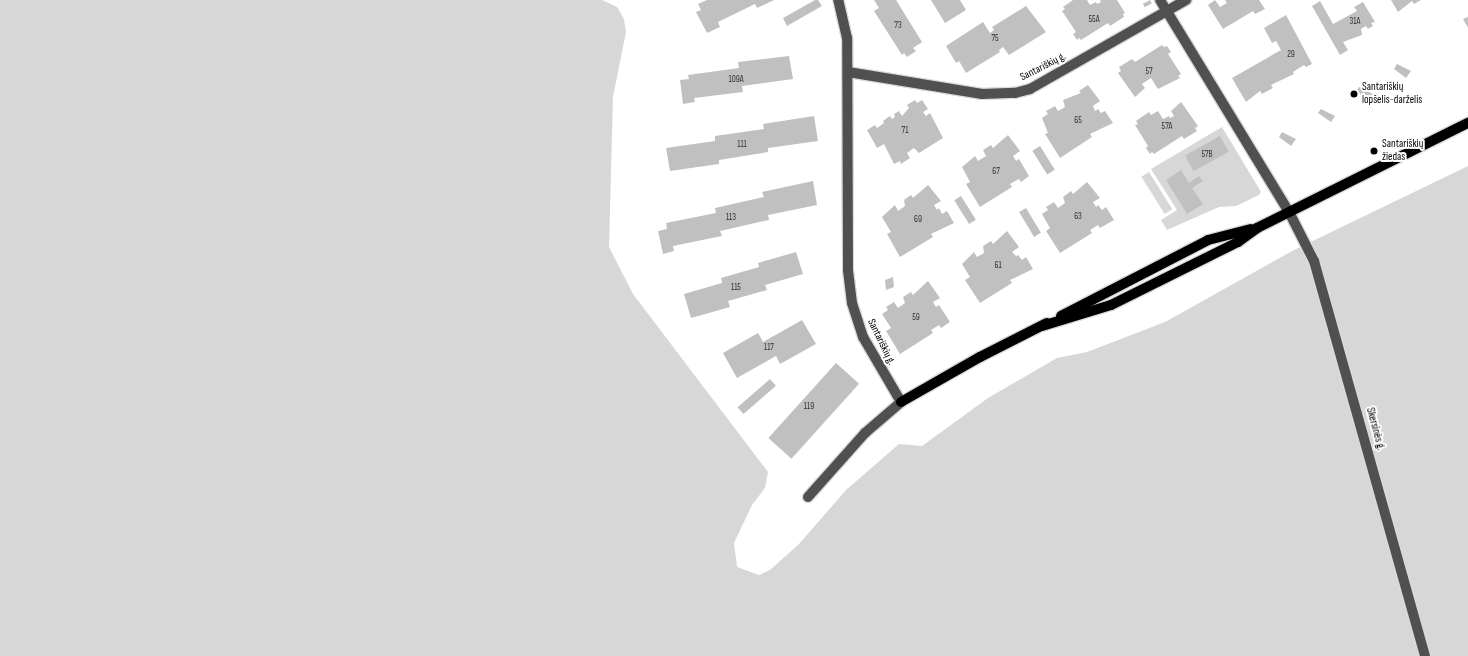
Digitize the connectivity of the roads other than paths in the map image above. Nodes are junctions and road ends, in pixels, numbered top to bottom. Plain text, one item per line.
1 (838, 0) edge
2 (1160, 0) edge
3 (1186, 0) edge
4 (1167, 11) junction
5 (848, 72) junction
6 (1468, 123) edge
7 (1290, 212) junction
8 (1257, 228) junction
9 (1042, 326) junction
10 (901, 402) junction
11 (808, 497) dead end
12 (1425, 656) edge

1 - 5 street, Santariškių g.
2 - 4 street, Skersinės g.
3 - 4 street, Santariškių g.
4 - 5 street, Santariškių g.
4 - 7 street, Skersinės g.
5 - 10 street, Santariškių g.
6 - 7 main road
7 - 8 main road
7 - 12 street, Skersinės g.
8 - 9 main road
8 - 9 main road
9 - 10 main road
10 - 11 street

